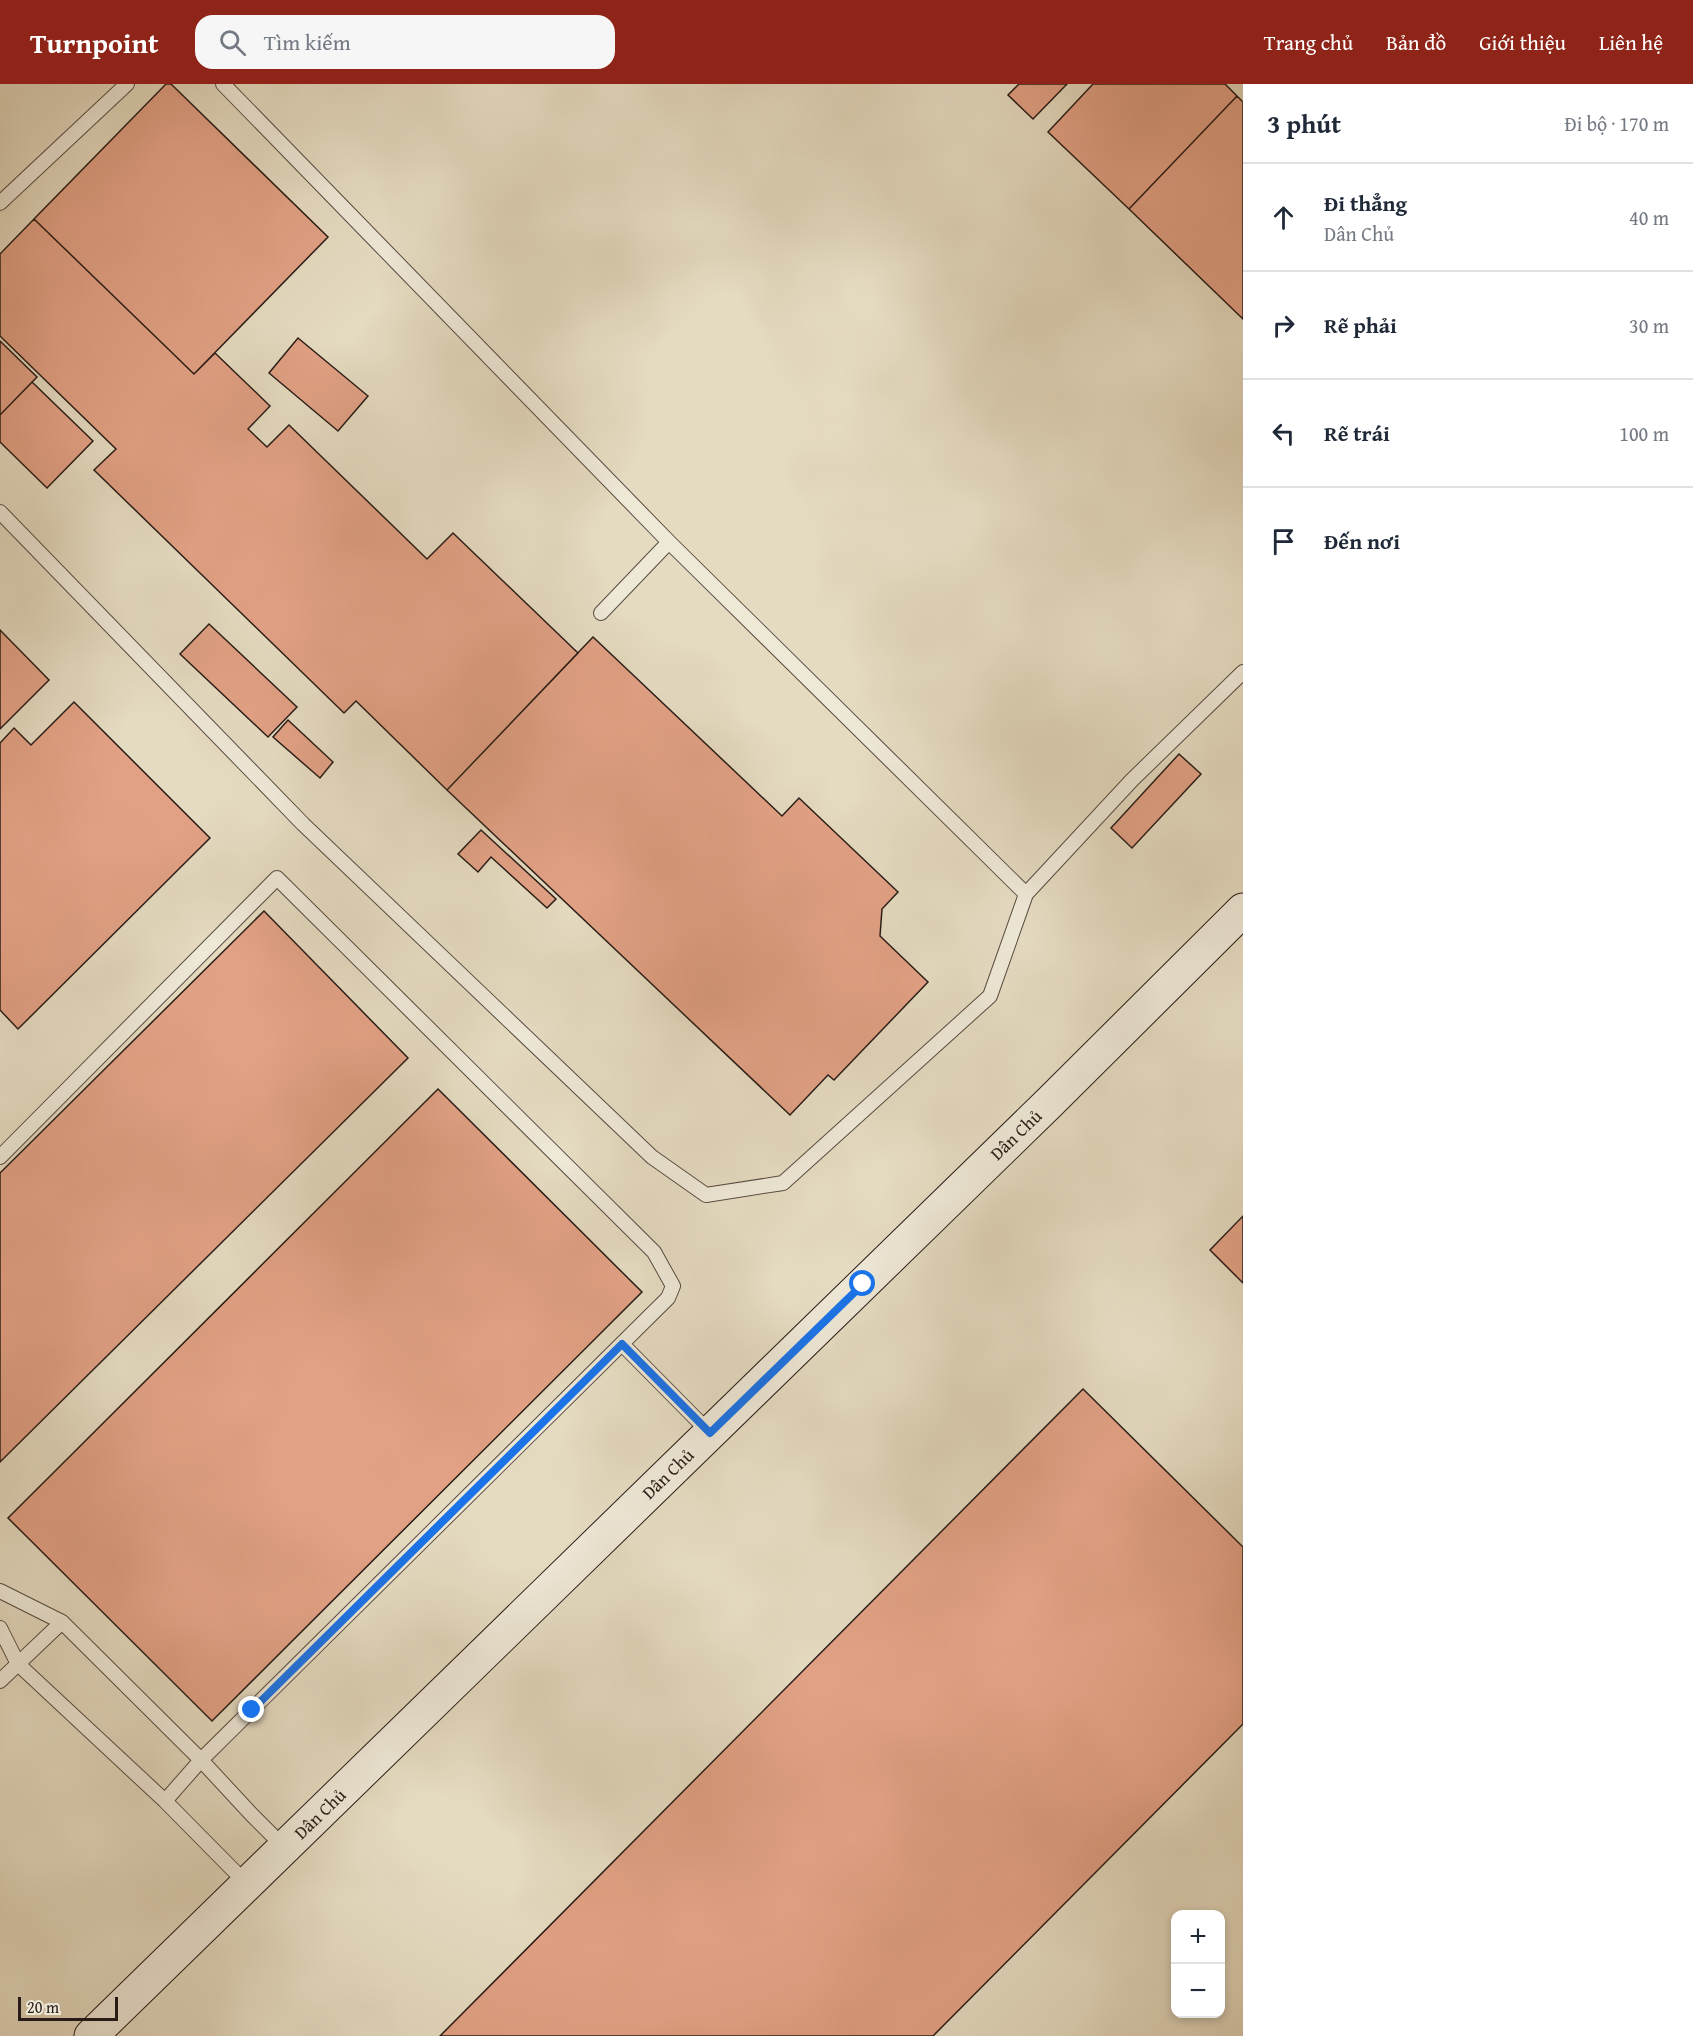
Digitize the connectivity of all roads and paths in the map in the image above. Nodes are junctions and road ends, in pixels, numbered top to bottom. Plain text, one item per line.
1 (127, 84) edge
2 (223, 84) edge
3 (0, 203) edge
4 (0, 513) edge
5 (669, 542) junction
6 (601, 613) dead end
7 (1243, 672) edge
8 (1026, 894) junction
9 (1243, 910) edge
10 (0, 1157) edge
11 (622, 1344) junction
12 (710, 1433) junction
13 (0, 1591) edge
14 (62, 1622) junction
15 (0, 1628) edge
16 (18, 1664) junction
17 (0, 1681) edge
18 (201, 1760) junction
19 (165, 1801) junction
20 (285, 1848) junction
21 (247, 1884) junction
22 (91, 2036) edge

1 - 3 lane
2 - 5 lane
4 - 8 lane
5 - 6 lane
5 - 8 lane
7 - 8 lane
9 - 12 main road, Dân Chủ
10 - 11 lane
11 - 12 lane
11 - 18 lane
12 - 20 main road, Dân Chủ
13 - 14 lane
14 - 16 lane
14 - 18 lane
15 - 16 lane
16 - 17 lane
16 - 19 lane
18 - 19 lane
18 - 20 lane
19 - 21 lane
20 - 21 main road, Dân Chủ
21 - 22 main road, Dân Chủ

